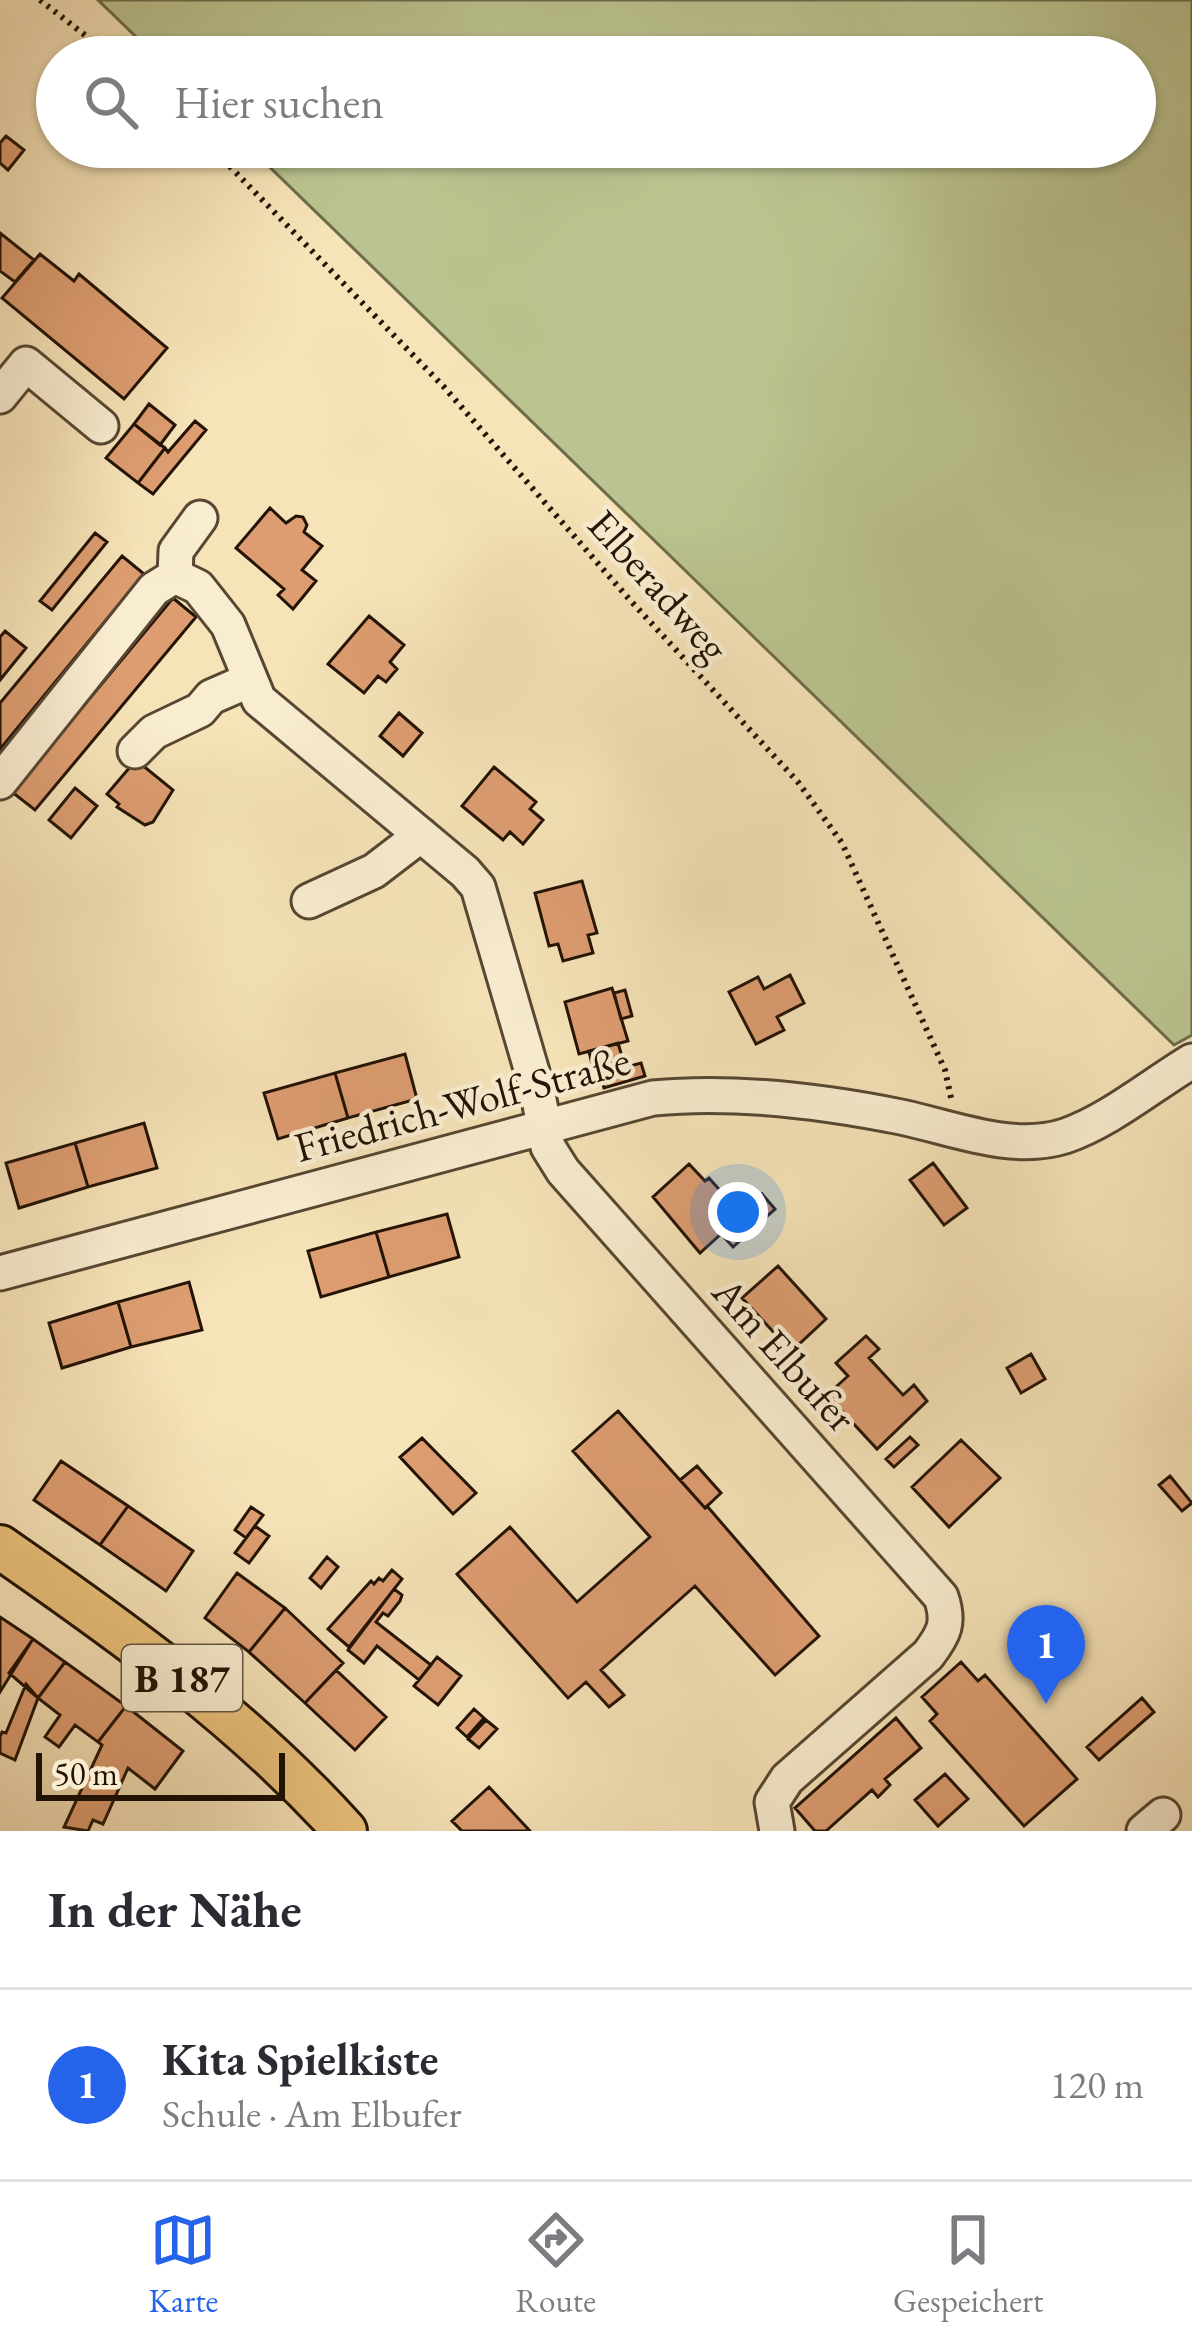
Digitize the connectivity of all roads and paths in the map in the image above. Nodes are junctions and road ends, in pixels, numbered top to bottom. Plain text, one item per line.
1 (40, 0) edge
2 (86, 36) edge
3 (232, 168) edge
4 (0, 396) edge
5 (101, 426) dead end
6 (200, 518) dead end
7 (175, 576) junction
8 (250, 680) junction
9 (135, 751) dead end
10 (0, 782) edge
11 (421, 835) junction
12 (309, 901) dead end
13 (1192, 1061) edge
14 (543, 1124) junction
15 (953, 1131) junction
16 (0, 1274) edge
17 (0, 1547) edge
18 (345, 1831) edge
19 (777, 1831) edge

1 - 2 path
3 - 15 path, Elberadweg
4 - 5 street
6 - 7 street
7 - 8 street, Am Elbufer
7 - 10 street
8 - 9 street
8 - 11 street, Am Elbufer
11 - 12 street
11 - 14 street, Am Elbufer
13 - 15 street, Friedrich-Wolf-Straße
14 - 15 street, Friedrich-Wolf-Straße
14 - 16 street, Friedrich-Wolf-Straße
14 - 19 street, Am Elbufer
17 - 18 main road, B 187

